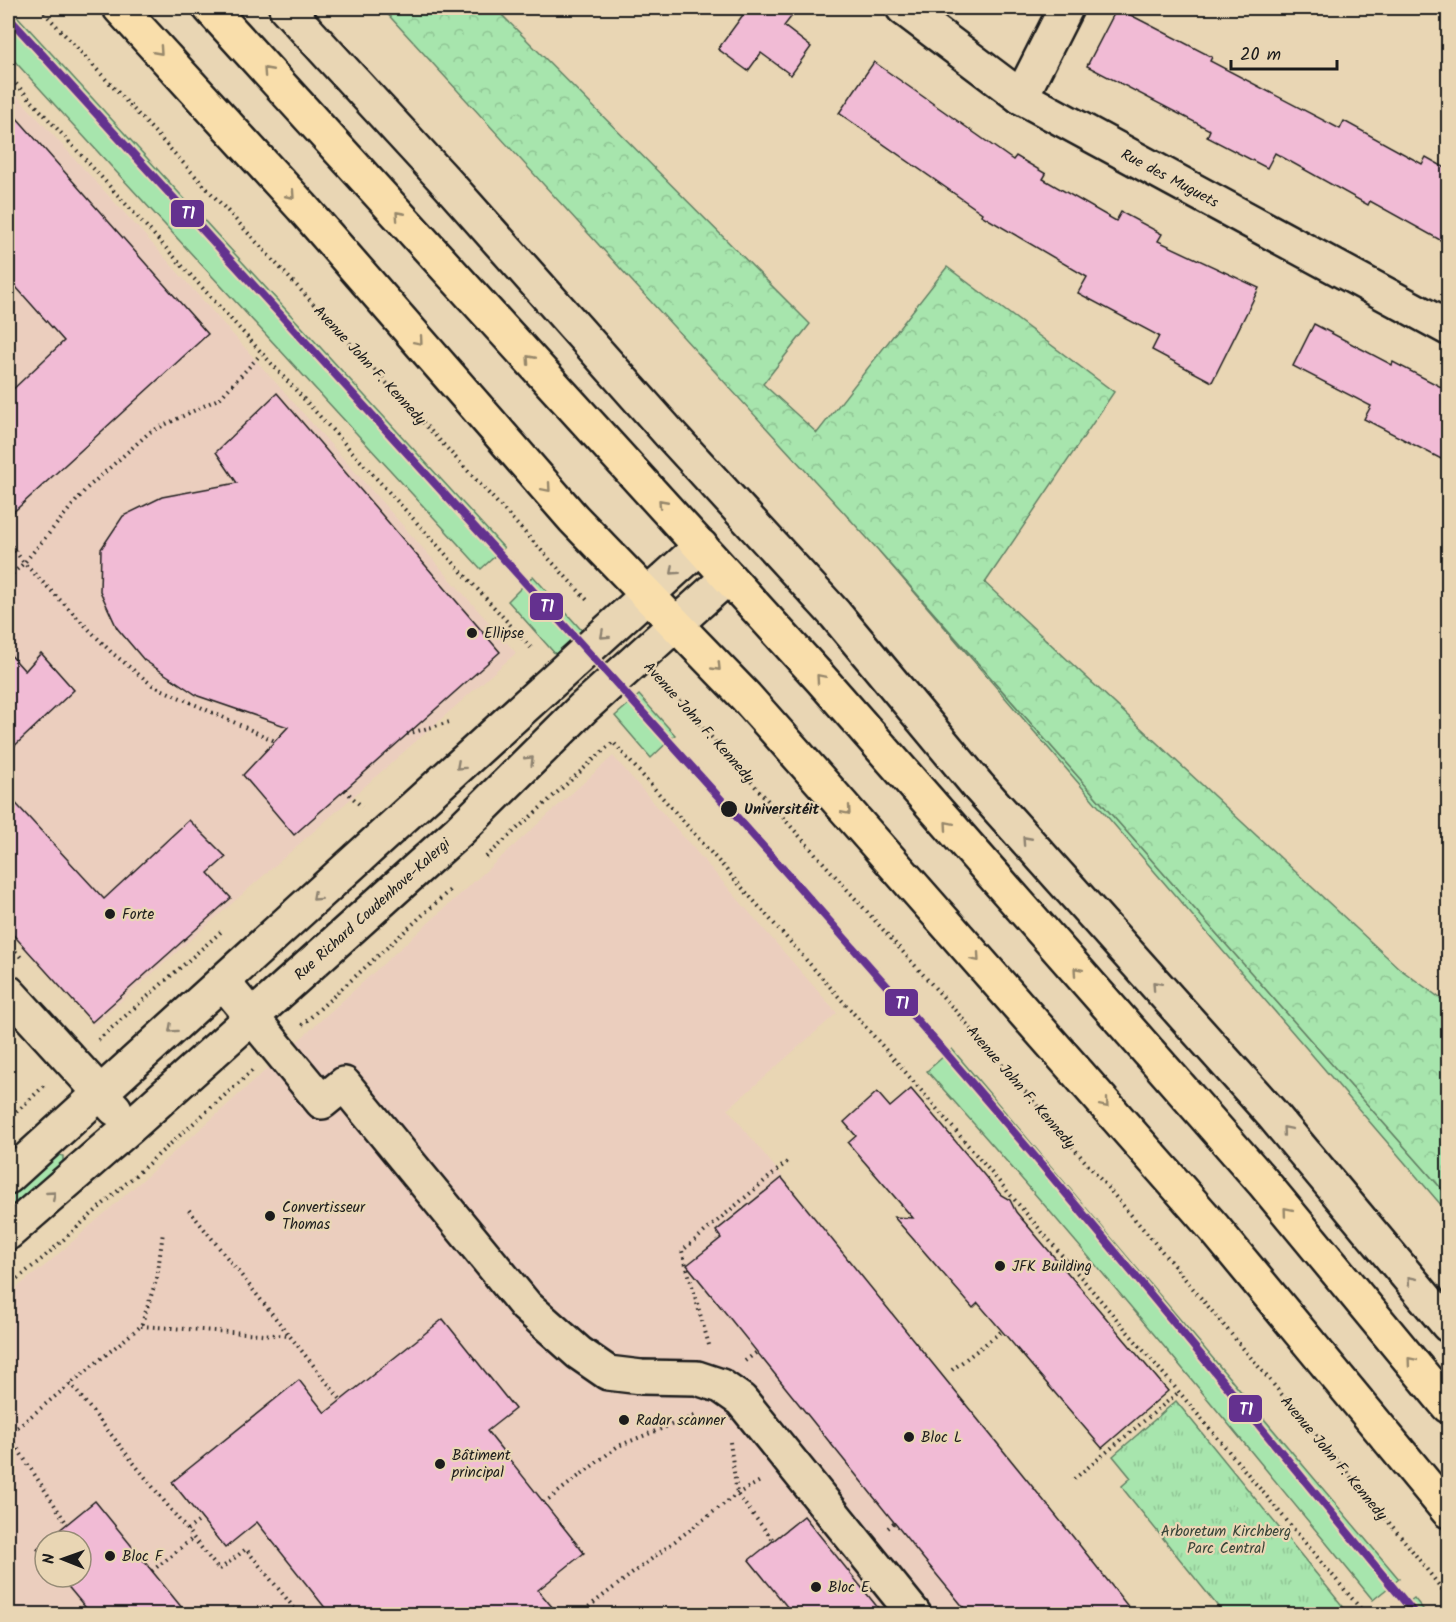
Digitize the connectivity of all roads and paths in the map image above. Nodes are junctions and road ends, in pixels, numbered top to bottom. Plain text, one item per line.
1 (40, 8) edge
2 (120, 8) edge
3 (210, 8) edge
4 (286, 8) edge
5 (903, 8) edge
6 (1066, 8) edge
7 (8, 75) edge
8 (1021, 97) junction
9 (1449, 328) edge
10 (261, 354) junction
11 (8, 541) edge
12 (701, 546) junction
13 (24, 562) junction
14 (729, 577) junction
15 (8, 578) edge
16 (647, 595) junction
17 (676, 624) junction
18 (612, 627) junction
19 (640, 657) junction
20 (525, 659) dead end
21 (445, 729) dead end
22 (407, 734) dead end
23 (275, 741) dead end
24 (345, 790) dead end
25 (370, 799) dead end
26 (362, 807) junction
27 (353, 814) dead end
28 (480, 862) dead end
29 (454, 886) dead end
30 (227, 926) dead end
31 (223, 982) junction
32 (8, 993) edge
33 (252, 1017) junction
34 (277, 1047) junction
35 (72, 1063) junction
36 (101, 1094) junction
37 (8, 1120) edge
38 (131, 1126) junction
39 (787, 1162) dead end
40 (8, 1177) edge
41 (189, 1210) dead end
42 (163, 1232) dead end
43 (8, 1233) edge
44 (8, 1286) edge
45 (1449, 1325) edge
46 (141, 1326) junction
47 (1002, 1331) dead end
48 (290, 1336) junction
49 (952, 1370) dead end
50 (70, 1383) junction
51 (722, 1386) junction
52 (1179, 1392) junction
53 (341, 1400) dead end
54 (1449, 1406) edge
55 (8, 1434) edge
56 (729, 1437) dead end
57 (1074, 1479) dead end
58 (737, 1494) junction
59 (544, 1503) dead end
60 (1449, 1511) edge
61 (202, 1519) dead end
62 (67, 1524) dead end
63 (187, 1530) junction
64 (193, 1538) junction
65 (773, 1540) dead end
66 (152, 1571) dead end
67 (1449, 1597) edge
68 (299, 1614) edge
69 (579, 1614) edge
70 (914, 1614) edge
71 (1365, 1614) edge

1 - 18 path, Avenue John F. Kennedy
2 -> 16 main road
12 -> 3 main road
45 -> 4 street
5 - 8 street, Rue des Muguets
6 - 8 street
7 - 10 path
8 - 9 street, Rue des Muguets
10 - 13 path
10 - 20 path
11 - 13 path
12 - 14 main road
12 -> 16 street
13 - 15 path
13 - 23 path
14 - 17 street, Rue Richard Coudenhove-Kalergi
54 -> 14 main road
16 - 17 main road
16 - 18 street
17 - 19 street, Rue Richard Coudenhove-Kalergi
17 -> 60 main road
18 -> 31 street
33 -> 19 street, Rue Richard Coudenhove-Kalergi
19 - 67 path, Avenue John F. Kennedy
21 - 22 path
24 - 26 path
25 - 26 path
26 - 27 path
28 - 52 path
29 - 34 path
30 - 35 path
31 - 33 street
31 -> 36 street
32 - 35 street
33 - 34 street
33 - 38 street, Rue Richard Coudenhove-Kalergi
34 - 44 path
34 - 51 street
35 - 36 street
35 - 37 path
36 - 38 street
36 - 40 street
43 -> 38 street, Rue Richard Coudenhove-Kalergi
39 - 51 path
41 - 48 path
42 - 46 path
46 - 48 path
46 - 50 path
47 - 49 path
48 - 53 path
50 - 55 path
50 - 63 path
51 - 59 path
51 - 70 street
52 - 57 path
52 - 71 path
55 - 62 path
56 - 58 path
58 - 65 path
58 - 69 path
61 - 63 path
63 - 64 path
64 - 66 path
64 - 68 path

